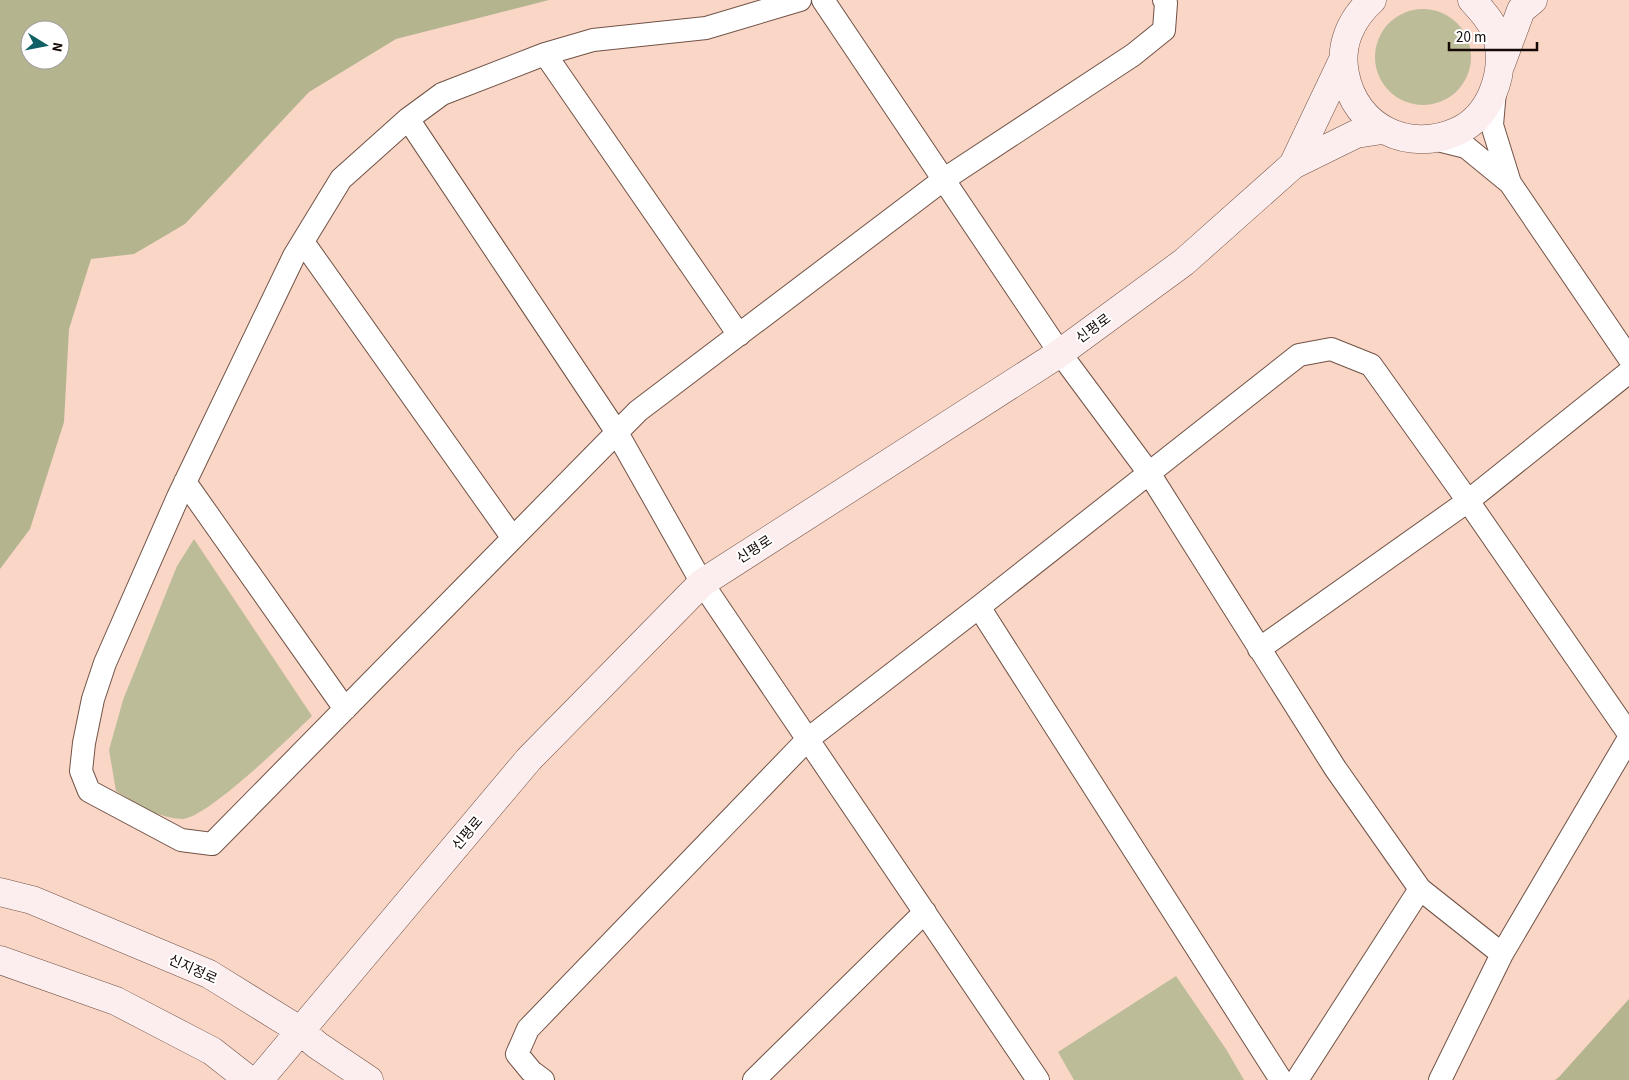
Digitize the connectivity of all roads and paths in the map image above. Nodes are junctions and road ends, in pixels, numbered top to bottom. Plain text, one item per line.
1 (800, 0) edge
2 (824, 0) edge
3 (1164, 0) edge
4 (1352, 0) edge
5 (1372, 0) edge
6 (1472, 0) edge
7 (1533, 0) edge
8 (1346, 36) junction
9 (545, 54) junction
10 (1342, 62) junction
11 (1501, 65) junction
12 (1495, 91) junction
13 (408, 119) junction
14 (1382, 130) junction
15 (1434, 139) junction
16 (1293, 165) junction
17 (944, 180) junction
18 (1510, 183) junction
19 (303, 242) junction
20 (739, 335) junction
21 (1060, 353) junction
22 (1629, 358) edge
23 (1629, 372) edge
24 (616, 431) junction
25 (1149, 473) junction
26 (185, 482) junction
27 (1468, 501) junction
28 (512, 537) junction
29 (702, 583) junction
30 (979, 607) junction
31 (1259, 649) junction
32 (345, 709) junction
33 (1629, 734) edge
34 (1629, 738) edge
35 (808, 739) junction
36 (1420, 889) junction
37 (0, 892) edge
38 (925, 912) junction
39 (1502, 954) junction
40 (0, 960) edge
41 (301, 1031) junction
42 (249, 1080) edge
43 (259, 1080) edge
44 (369, 1080) edge
45 (543, 1080) edge
46 (754, 1080) edge
47 (1038, 1080) edge
48 (1281, 1080) edge
49 (1297, 1080) edge
50 (1440, 1080) edge

1 - 9 street
2 - 17 street
3 - 17 street
4 - 8 street
5 - 8 street
6 - 11 street
7 - 11 street
8 - 10 street
9 - 13 street
9 - 20 street
10 - 14 street
10 - 16 street
11 - 12 street
12 - 15 street
12 - 18 street
13 - 19 street
13 - 24 street
14 - 15 street
14 - 16 street
15 - 18 street
16 - 21 street, 신평로
17 - 20 street
17 - 21 street
18 - 22 street
19 - 26 street
19 - 28 street
20 - 24 street
21 - 25 street
21 - 29 street, 신평로
23 - 27 street
24 - 28 street
24 - 29 street
25 - 27 street
25 - 30 street
25 - 31 street
26 - 32 street
26 - 32 street
27 - 31 street
27 - 33 street
28 - 32 street
29 - 35 street
29 - 41 street, 신평로
30 - 35 street
30 - 48 street
31 - 36 street
34 - 39 street
35 - 38 street
35 - 45 street
36 - 39 street
36 - 49 street
37 - 41 street, 신지정로
38 - 46 street
38 - 47 street
39 - 50 street
40 - 42 street
41 - 43 street, 신평로
41 - 44 street, 신지정로

